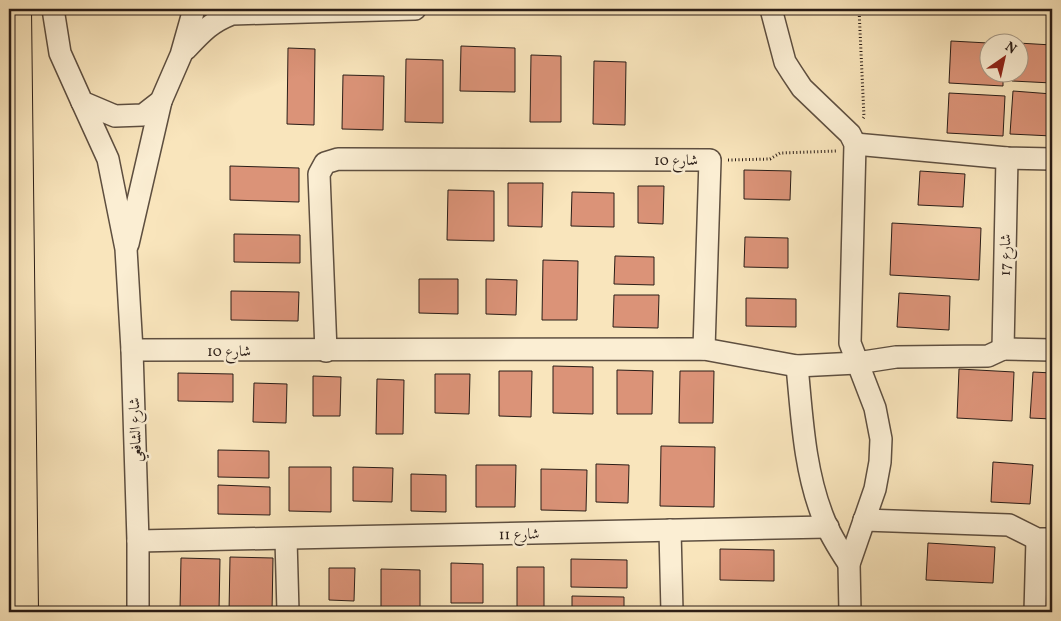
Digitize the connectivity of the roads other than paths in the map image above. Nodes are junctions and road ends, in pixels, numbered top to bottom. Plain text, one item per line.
1 (17, 9) edge
2 (53, 9) edge
3 (194, 9) edge
4 (415, 9) edge
5 (771, 9) edge
6 (181, 55) junction
7 (82, 102) junction
8 (160, 102) junction
9 (854, 144) junction
10 (1007, 158) junction
11 (1052, 159) edge
12 (126, 249) junction
13 (1003, 348) junction
14 (704, 349) junction
15 (132, 350) junction
16 (1052, 350) edge
17 (326, 351) junction
18 (857, 363) junction
19 (797, 366) junction
20 (864, 520) junction
21 (828, 527) junction
22 (670, 530) junction
23 (286, 539) junction
24 (1044, 539) edge
25 (138, 541) junction
26 (849, 564) junction
27 (24, 612) edge
28 (138, 612) edge
29 (288, 612) edge
30 (672, 612) edge
31 (850, 612) edge
32 (1035, 612) edge

1 - 27 highway
2 - 7 street, شارع الشافعي
3 - 6 street
4 - 6 street
5 - 9 street
6 - 8 street, شارع الشافعي
7 - 8 street
7 - 12 street, شارع الشافعي
8 - 12 street, شارع الشافعي
9 - 10 street
9 - 18 street
10 - 11 street
10 - 13 street, شارع 17
12 - 15 street, شارع الشافعي
13 - 16 street
13 - 18 street
14 - 17 street, شارع 10
14 - 17 street, شارع 10
14 - 19 street
15 - 17 street, شارع 10
15 - 25 street, شارع الشافعي
18 - 19 street
18 - 20 street
19 - 21 street
20 - 24 street
20 - 26 street
21 - 22 street, شارع 11
21 - 26 street
22 - 23 street, شارع 11
22 - 30 street
23 - 25 street, شارع 11
23 - 29 street
24 - 32 street
25 - 28 street, شارع الشافعي
26 - 31 street

